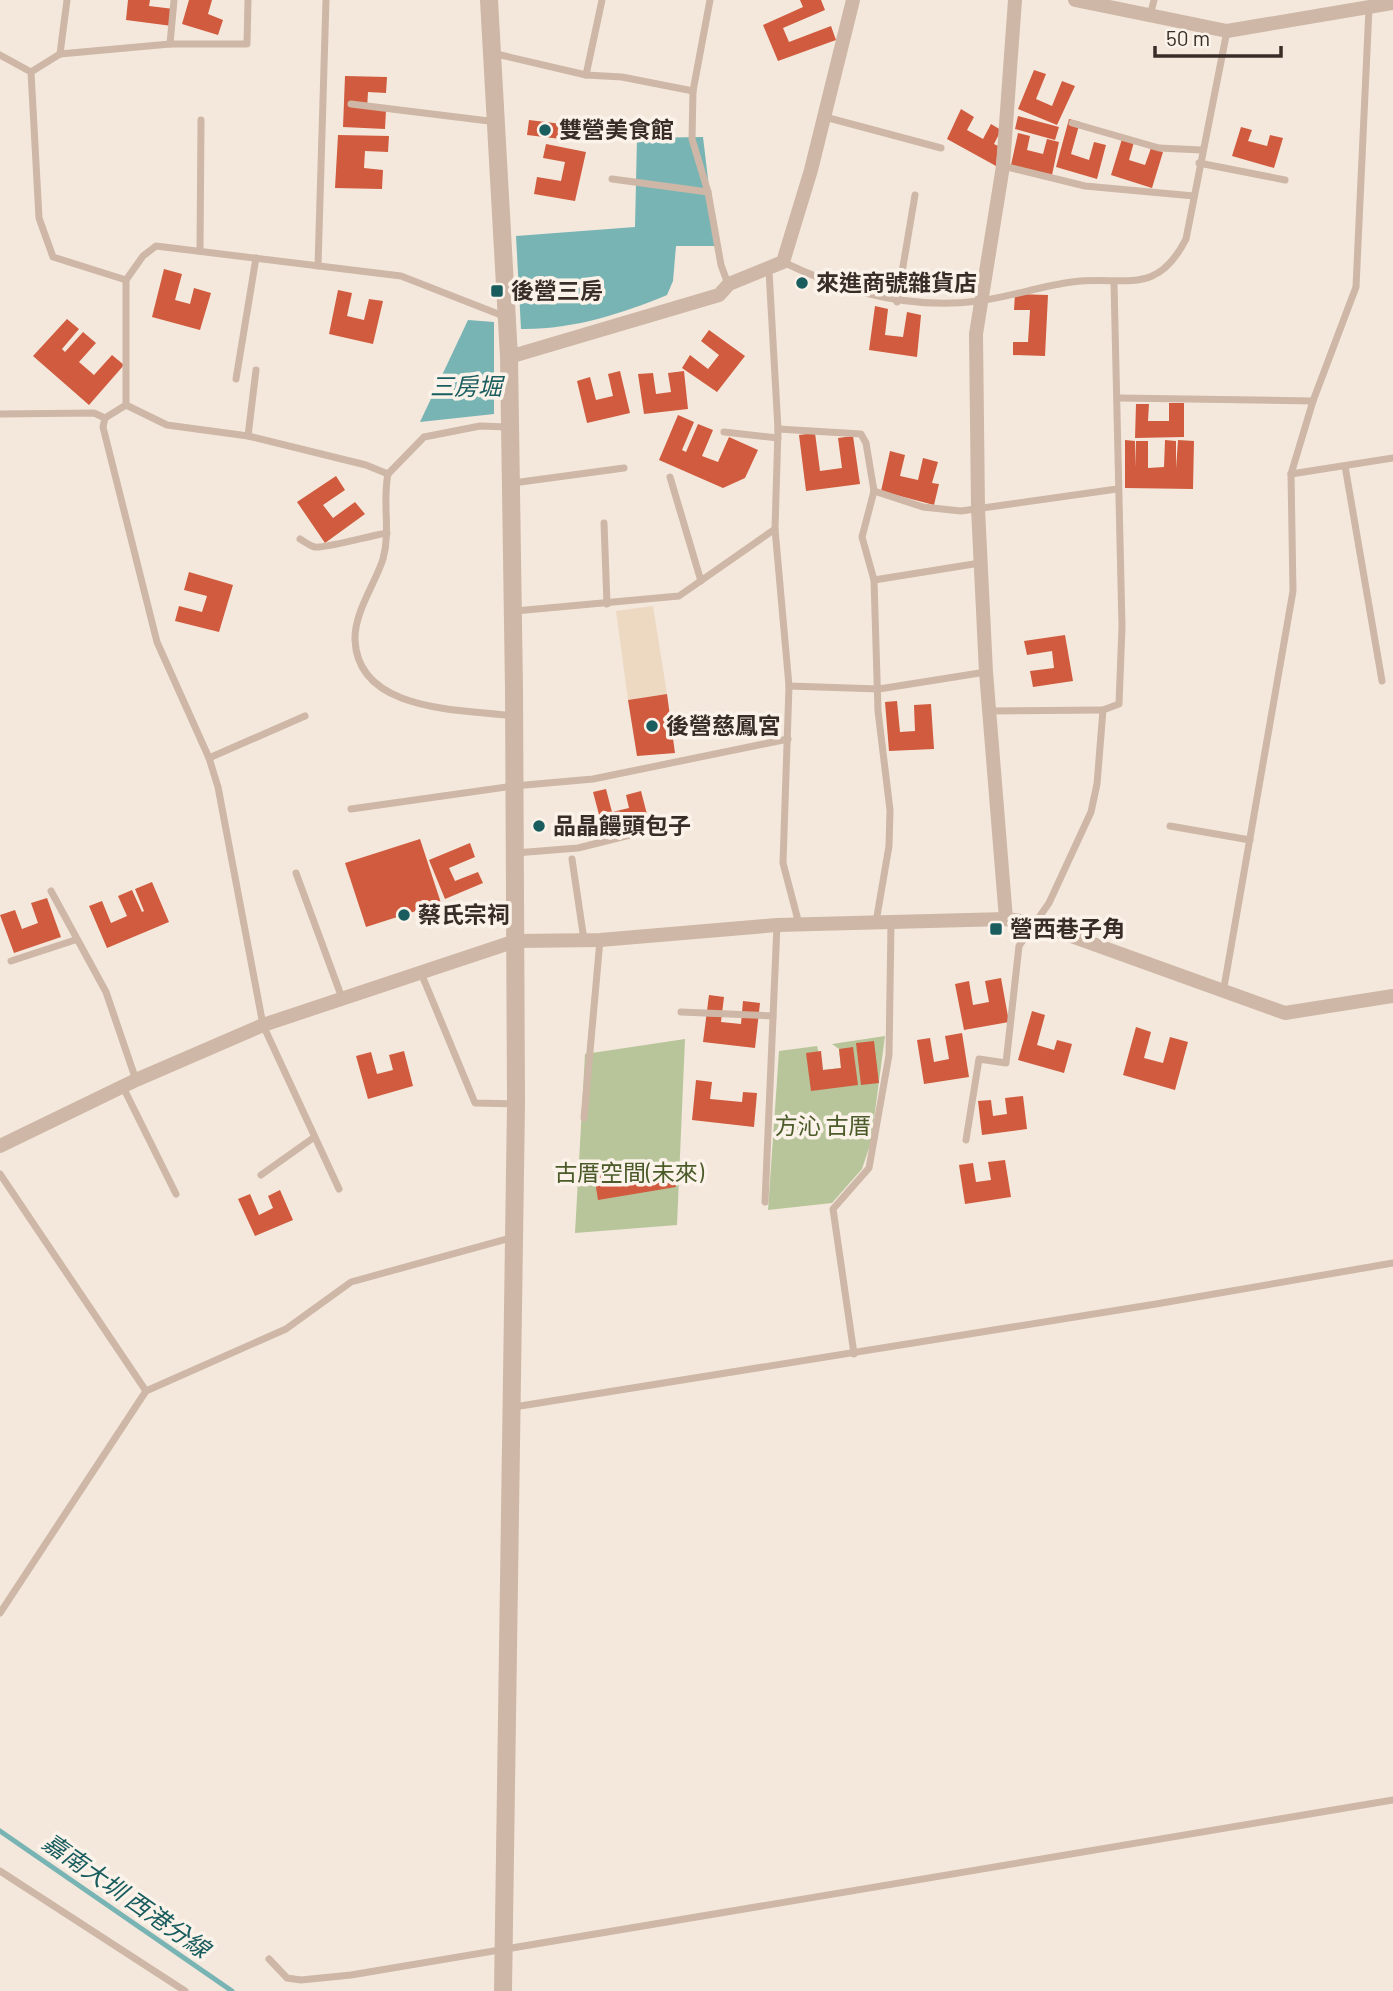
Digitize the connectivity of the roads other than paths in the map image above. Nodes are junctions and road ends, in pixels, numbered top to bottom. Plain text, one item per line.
1 (67, 0) edge
2 (174, 0) edge
3 (248, 0) edge
4 (326, 0) edge
5 (489, 0) edge
6 (601, 0) edge
7 (710, 0) edge
8 (853, 0) edge
9 (1015, 0) edge
10 (1075, 0) edge
11 (1154, 0) edge
12 (1393, 3) edge
13 (1369, 8) junction
14 (1150, 16) junction
15 (1227, 31) junction
16 (170, 44) junction
17 (492, 53) junction
18 (60, 54) junction
19 (0, 55) edge
20 (31, 72) junction
21 (586, 75) junction
22 (693, 91) junction
23 (351, 104) dead end
24 (825, 117) junction
25 (201, 120) dead end
26 (497, 122) junction
27 (1072, 123) dead end
28 (942, 148) dead end
29 (1201, 150) junction
30 (1199, 163) junction
31 (1003, 166) junction
32 (612, 179) dead end
33 (1285, 180) dead end
34 (708, 192) junction
35 (915, 195) dead end
36 (1194, 196) junction
37 (200, 251) junction
38 (256, 258) junction
39 (783, 262) junction
40 (318, 266) junction
41 (769, 271) junction
42 (126, 280) junction
43 (1114, 283) junction
44 (729, 284) junction
45 (979, 301) junction
46 (897, 302) junction
47 (507, 317) junction
48 (509, 357) junction
49 (256, 370) dead end
50 (236, 379) dead end
51 (1119, 398) junction
52 (1313, 401) junction
53 (126, 405) junction
54 (0, 414) edge
55 (105, 418) junction
56 (509, 427) junction
57 (778, 429) junction
58 (724, 432) dead end
59 (248, 436) junction
60 (778, 438) junction
61 (1393, 458) edge
62 (1345, 466) junction
63 (624, 468) dead end
64 (388, 474) junction
65 (1291, 474) junction
66 (670, 477) dead end
67 (509, 484) junction
68 (1117, 489) junction
69 (874, 491) junction
70 (978, 509) junction
71 (604, 523) dead end
72 (775, 529) junction
73 (387, 533) junction
74 (300, 539) dead end
75 (981, 564) junction
76 (874, 580) junction
77 (701, 581) junction
78 (607, 604) junction
79 (513, 612) junction
80 (986, 672) junction
81 (1382, 681) dead end
82 (789, 687) junction
83 (879, 690) junction
84 (1103, 710) junction
85 (990, 711) junction
86 (305, 716) dead end
87 (514, 716) junction
88 (788, 739) junction
89 (209, 758) junction
90 (514, 786) junction
91 (351, 809) dead end
92 (674, 824) dead end
93 (1170, 826) dead end
94 (1250, 840) junction
95 (515, 853) junction
96 (572, 859) dead end
97 (296, 873) dead end
98 (51, 891) dead end
99 (1006, 919) junction
100 (876, 922) junction
101 (891, 923) junction
102 (1035, 923) junction
103 (777, 925) junction
104 (799, 925) junction
105 (75, 940) junction
106 (584, 940) junction
107 (600, 940) junction
108 (516, 942) junction
109 (10, 961) dead end
110 (421, 973) junction
111 (1223, 993) junction
112 (1393, 996) edge
113 (342, 999) junction
114 (681, 1012) dead end
115 (773, 1016) junction
116 (263, 1025) junction
117 (130, 1083) junction
118 (516, 1104) junction
119 (584, 1118) dead end
120 (313, 1138) junction
121 (966, 1140) dead end
122 (0, 1146) edge
123 (0, 1174) edge
124 (261, 1175) dead end
125 (339, 1189) dead end
126 (176, 1194) dead end
127 (765, 1202) dead end
128 (514, 1237) junction
129 (1393, 1263) edge
130 (853, 1354) junction
131 (146, 1391) junction
132 (510, 1407) junction
133 (0, 1613) edge
134 (1393, 1800) edge
135 (0, 1871) edge
136 (504, 1947) junction
137 (269, 1959) dead end
138 (185, 1991) edge
139 (503, 1991) edge

1 - 18 lane
2 - 16 lane
3 - 16 lane
4 - 40 lane
5 - 17 street
6 - 21 lane
7 - 22 lane
8 - 24 street
9 - 31 street
10 - 14 street
11 - 14 lane
12 - 13 street
13 - 15 street
13 - 52 lane
14 - 15 street
15 - 29 lane
16 - 18 lane
17 - 21 lane
17 - 26 street
18 - 20 lane
19 - 20 lane
20 - 42 lane
21 - 22 lane
22 - 34 lane
23 - 26 lane
24 - 28 lane
24 - 39 street
25 - 37 lane
26 - 47 street
27 - 29 lane
29 - 30 lane
30 - 33 lane
30 - 36 lane
31 - 36 lane
31 - 45 street
32 - 34 lane
34 - 44 lane
35 - 46 lane
36 - 43 lane
37 - 38 lane
37 - 42 lane
38 - 40 lane
38 - 50 lane
39 - 41 street
39 - 46 lane
40 - 47 lane
41 - 44 street
41 - 57 lane
42 - 53 lane
43 - 45 lane
43 - 51 lane
44 - 48 street
45 - 46 lane
45 - 70 street
47 - 48 street
48 - 56 street
49 - 59 lane
51 - 52 lane
51 - 68 lane
52 - 65 lane
53 - 55 lane
53 - 59 lane
54 - 55 lane
55 - 89 lane
56 - 64 lane
56 - 67 street
57 - 60 lane
57 - 69 lane
58 - 60 lane
59 - 64 lane
60 - 72 lane
61 - 62 lane
62 - 65 lane
62 - 81 lane
63 - 67 lane
64 - 73 lane
65 - 94 lane
66 - 77 lane
67 - 79 street
68 - 70 lane
68 - 84 lane
69 - 70 lane
69 - 76 lane
70 - 75 street
71 - 78 lane
72 - 77 lane
72 - 82 lane
73 - 74 lane
73 - 87 lane
75 - 76 lane
75 - 80 street
76 - 83 lane
77 - 78 lane
78 - 79 lane
79 - 87 street
80 - 83 lane
80 - 85 street
82 - 83 lane
82 - 88 lane
83 - 100 lane
84 - 85 lane
84 - 102 lane
85 - 99 street
86 - 89 lane
87 - 90 street
88 - 90 lane
88 - 104 lane
89 - 116 lane
90 - 91 lane
90 - 95 street
92 - 95 lane
93 - 94 lane
94 - 111 lane
95 - 108 street
96 - 106 lane
97 - 113 lane
98 - 105 lane
99 - 101 street
99 - 102 street
100 - 101 street
100 - 104 street
101 - 130 lane
102 - 111 street
102 - 121 lane
103 - 104 street
103 - 107 street
103 - 115 lane
105 - 109 lane
105 - 117 lane
106 - 107 street
106 - 108 street
107 - 119 lane
108 - 110 street
108 - 118 street
110 - 113 street
110 - 118 lane
111 - 112 street
113 - 116 street
114 - 115 lane
115 - 127 lane
116 - 117 street
116 - 120 lane
117 - 122 street
117 - 126 lane
118 - 128 street
120 - 124 lane
120 - 125 lane
123 - 131 lane
128 - 131 lane
128 - 132 street
129 - 130 lane
130 - 132 lane
131 - 133 lane
132 - 136 street
134 - 136 lane
135 - 138 lane
136 - 137 lane
136 - 139 street

